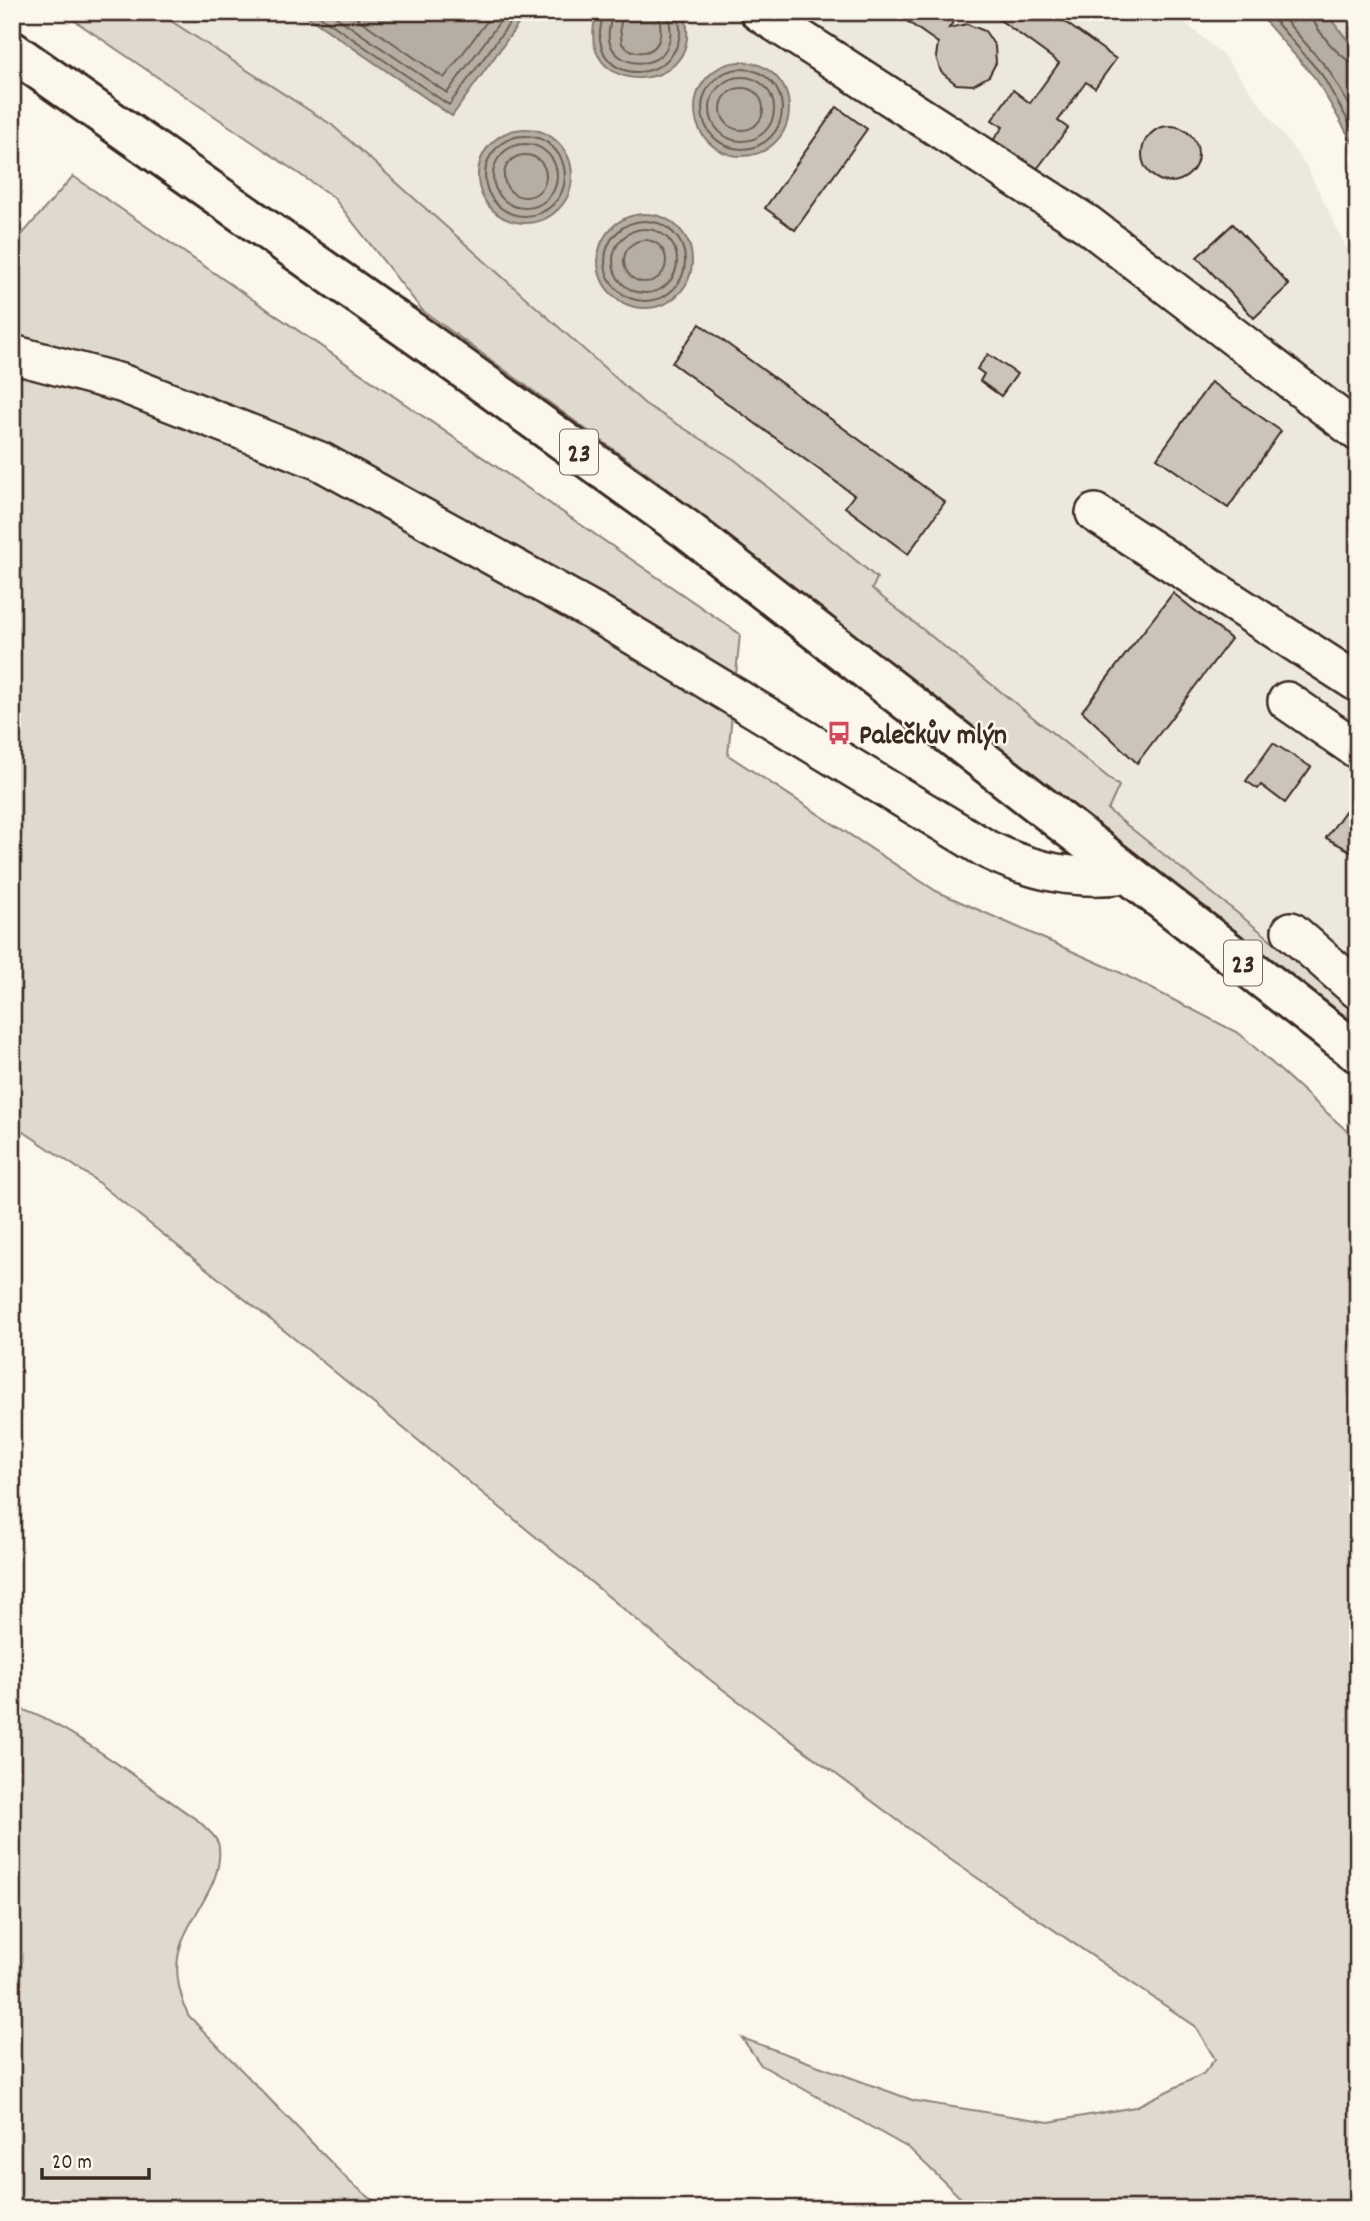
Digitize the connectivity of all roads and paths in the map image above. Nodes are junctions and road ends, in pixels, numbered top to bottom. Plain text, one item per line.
1 (759, 12) edge
2 (12, 51) edge
3 (12, 354) edge
4 (1358, 432) edge
5 (1095, 513) dead end
6 (1358, 682) edge
7 (1287, 701) dead end
8 (1358, 750) edge
9 (1128, 874) junction
10 (1291, 931) dead end
11 (1358, 990) edge
12 (1358, 1053) edge

1 - 4 street
2 - 9 main road, 23
3 - 9 street
5 - 6 street
7 - 8 street
9 - 12 main road, 23
10 - 11 street

